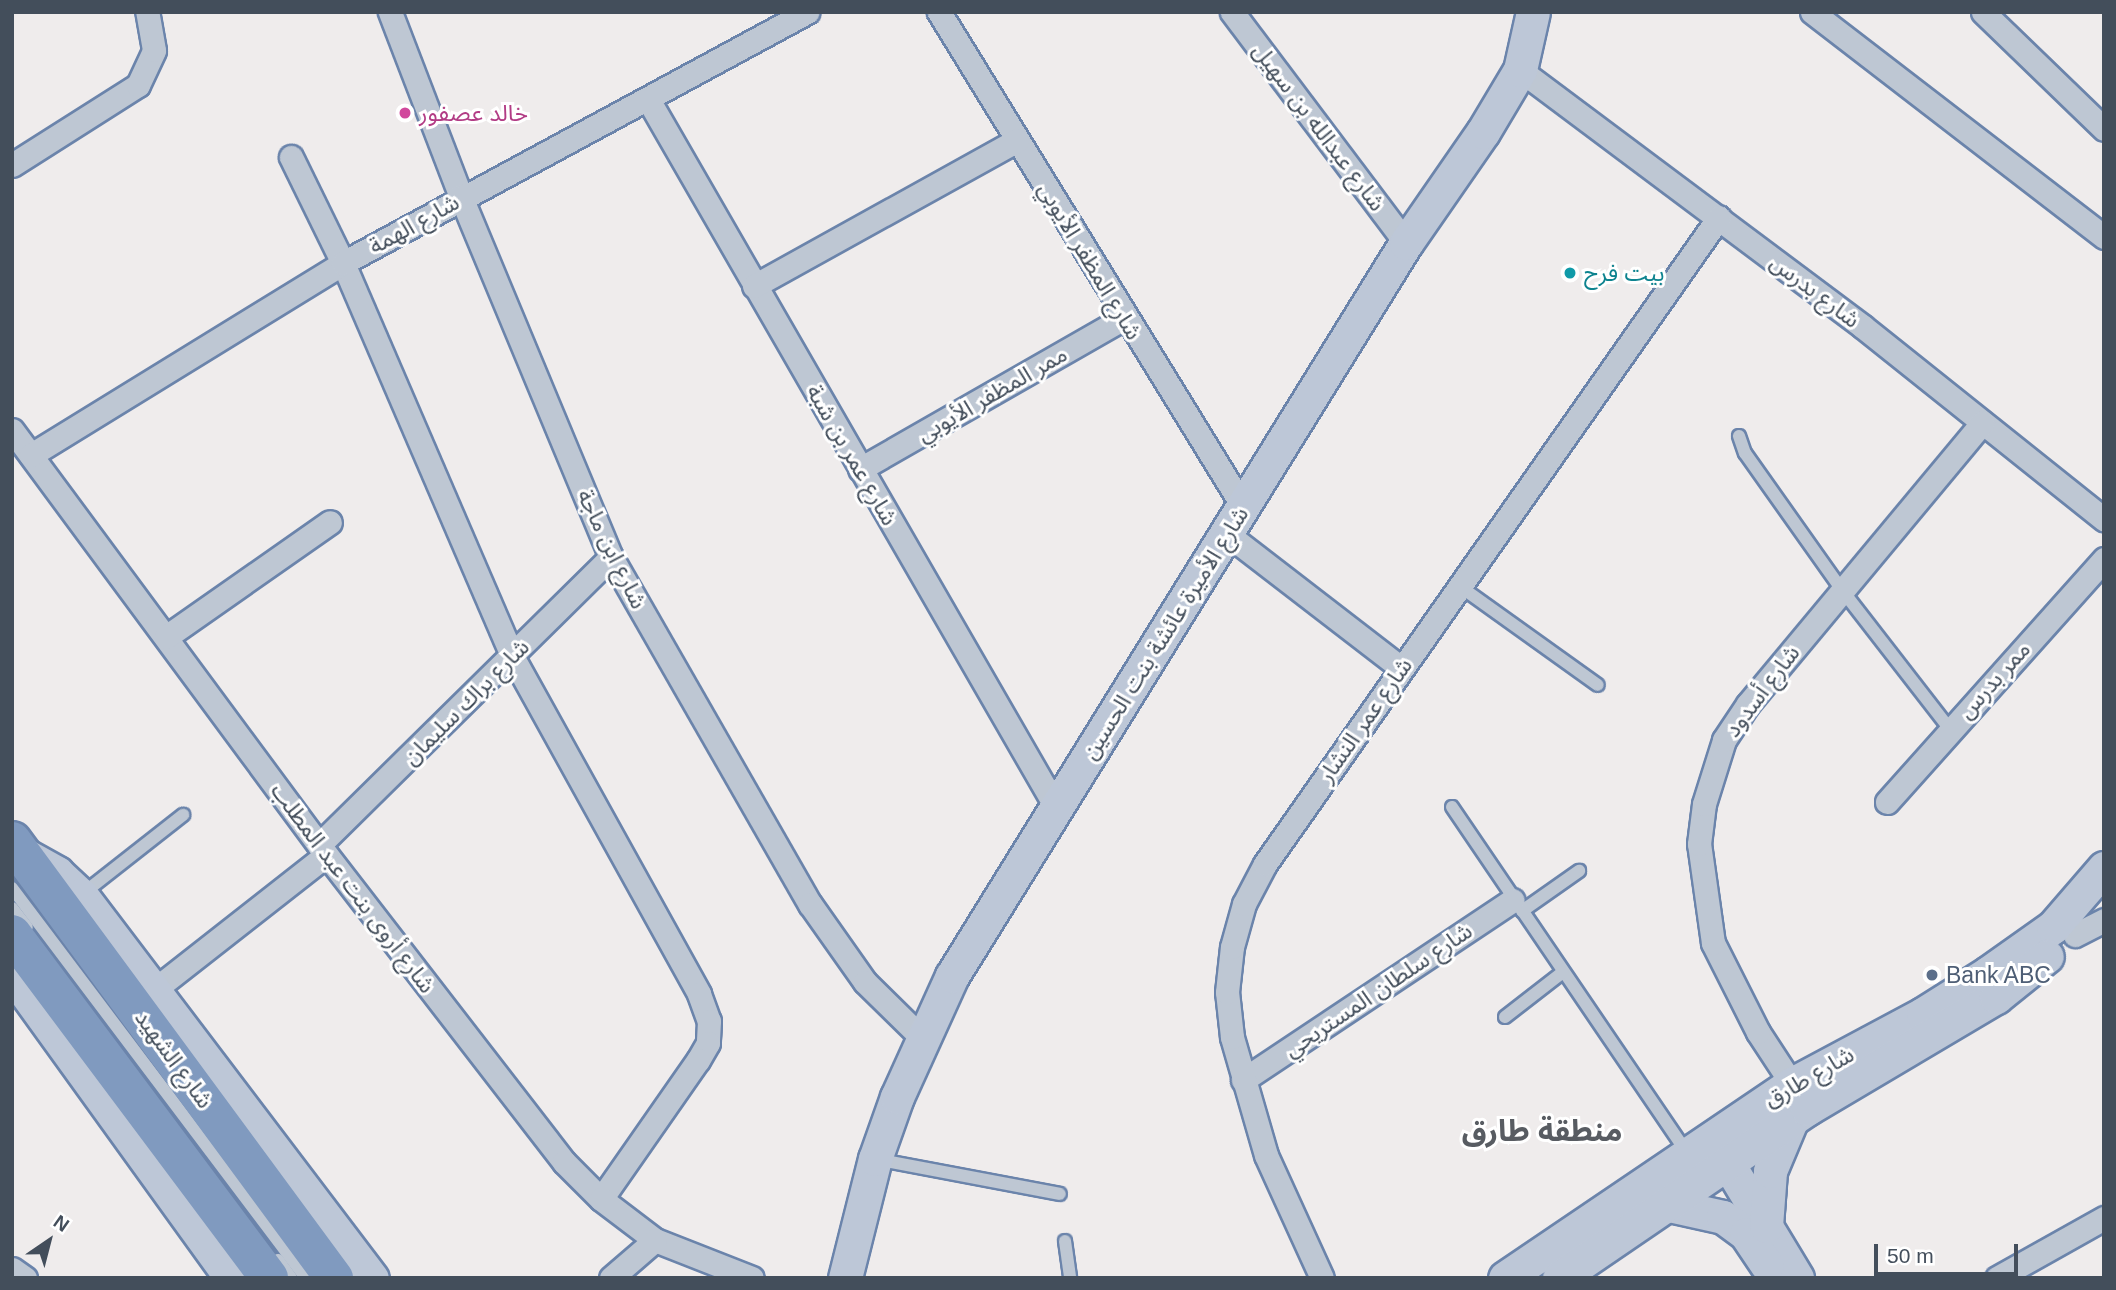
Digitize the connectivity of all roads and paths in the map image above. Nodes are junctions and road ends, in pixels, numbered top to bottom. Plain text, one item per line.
1 (147, 12) edge
2 (390, 12) edge
3 (807, 12) edge
4 (939, 12) edge
5 (1233, 12) edge
6 (1533, 12) edge
7 (1812, 12) edge
8 (1983, 12) edge
9 (1520, 70) junction
10 (649, 101) junction
11 (2104, 129) edge
12 (1017, 140) junction
13 (291, 157) dead end
14 (12, 165) edge
15 (461, 197) junction
16 (1719, 217) junction
17 (2104, 237) edge
18 (1406, 243) junction
19 (343, 264) junction
20 (754, 286) junction
21 (1124, 318) junction
22 (1982, 423) junction
23 (12, 430) edge
24 (1739, 436) dead end
25 (31, 455) junction
26 (860, 470) junction
27 (2104, 519) edge
28 (1236, 521) junction
29 (330, 522) dead end
30 (611, 557) junction
31 (2104, 559) edge
32 (1461, 587) junction
33 (1842, 590) junction
34 (166, 637) junction
35 (512, 656) junction
36 (1401, 668) junction
37 (1598, 685) dead end
38 (1950, 729) junction
39 (1887, 802) dead end
40 (1056, 807) junction
41 (1452, 807) dead end
42 (183, 815) dead end
43 (322, 850) junction
44 (16, 861) edge
45 (2104, 869) edge
46 (1579, 871) dead end
47 (81, 895) junction
48 (2104, 901) edge
49 (1518, 906) junction
50 (12, 908) edge
51 (2089, 928) edge
52 (12, 934) edge
53 (1563, 972) junction
54 (12, 974) edge
55 (154, 990) junction
56 (1505, 1017) dead end
57 (921, 1037) junction
58 (1243, 1080) junction
59 (1792, 1084) junction
60 (1791, 1121) junction
61 (1709, 1151) junction
62 (875, 1159) junction
63 (1060, 1194) dead end
64 (601, 1199) junction
65 (1664, 1204) junction
66 (2104, 1218) edge
67 (1766, 1226) junction
68 (655, 1240) junction
69 (1065, 1241) dead end
70 (12, 1269) edge
71 (25, 1278) edge
72 (231, 1278) edge
73 (269, 1278) edge
74 (291, 1278) edge
75 (306, 1278) edge
76 (334, 1278) edge
77 (372, 1278) edge
78 (611, 1278) edge
79 (752, 1278) edge
80 (845, 1278) edge
81 (1070, 1278) edge
82 (1322, 1278) edge
83 (1506, 1278) edge
84 (1559, 1278) edge
85 (1775, 1278) edge
86 (1797, 1278) edge
87 (1998, 1278) edge

1 - 14 street
2 - 15 street, شارع ابن ماجة
3 - 10 street, شارع الهمة
4 - 12 street, شارع المظفر الأيوبي
5 - 18 street, شارع عبدالله بن سهيل
6 - 9 street, شارع الأميرة عائشة بنت الحسين
7 - 17 street
8 - 11 street
9 - 16 street, شارع بدرس
9 - 18 street, شارع الأميرة عائشة بنت الحسين
10 - 15 street, شارع الهمة
10 - 20 street, شارع عمر بن شبة
12 - 20 street
12 - 21 street, شارع المظفر الأيوبي
13 - 19 street
15 - 19 street, شارع الهمة
15 - 30 street, شارع ابن ماجة
16 - 22 street, شارع بدرس
16 - 32 street, شارع عمر النشار
18 - 28 street, شارع الأميرة عائشة بنت الحسين
19 - 25 street, شارع الهمة
19 - 35 street
20 - 26 street, شارع عمر بن شبة
21 - 26 street, ممر المظفر الأيوبي
21 - 28 street, شارع المظفر الأيوبي
22 - 27 street, شارع بدرس
22 - 33 street, شارع أسدود
23 - 25 street, شارع أروى بنت عبد المطلب
24 - 33 lane
25 - 34 street, شارع أروى بنت عبد المطلب
26 - 40 street, شارع عمر بن شبة
28 - 36 street
28 - 40 street, شارع الأميرة عائشة بنت الحسين
29 - 34 street
30 - 35 street, شارع براك سليمان
30 - 57 street, شارع ابن ماجة
31 - 38 street, ممر بدرس
32 - 36 street, شارع عمر النشار
32 - 37 lane
33 - 38 lane
33 - 59 street, شارع أسدود
34 - 43 street, شارع أروى بنت عبد المطلب
35 - 43 street, شارع براك سليمان
35 - 64 street
36 - 58 street, شارع عمر النشار
38 - 39 street, ممر بدرس
40 - 57 street, شارع الأميرة عائشة بنت الحسين
41 - 49 lane
42 - 47 lane
43 - 55 street, شارع براك سليمان
43 - 64 street, شارع أروى بنت عبد المطلب
44 - 47 street
44 - 75 lane
44 - 76 highway, شارع الشهيد
45 - 59 street, شارع طارق
46 - 49 lane
47 - 55 street
48 - 51 street, شارع طارق
49 - 53 lane
49 - 58 street, شارع سلطان المستريحي
50 - 74 lane
51 - 60 street, شارع طارق
52 - 73 highway
53 - 56 lane
53 - 61 lane
54 - 72 street
55 - 77 street
57 - 62 street, شارع الأميرة عائشة بنت الحسين
58 - 82 street, شارع عمر النشار
59 - 61 street, شارع طارق
60 - 61 street, شارع طارق
60 - 67 street
61 - 65 street, شارع طارق
61 - 67 street
61 - 83 street, شارع طارق
62 - 63 lane
62 - 80 street, شارع الأميرة عائشة بنت الحسين
64 - 68 street, شارع أروى بنت عبد المطلب
65 - 84 street, شارع طارق
65 - 85 street
66 - 87 street
67 - 86 street
68 - 78 street
68 - 79 street, شارع أروى بنت عبد المطلب
69 - 81 lane
70 - 71 street

